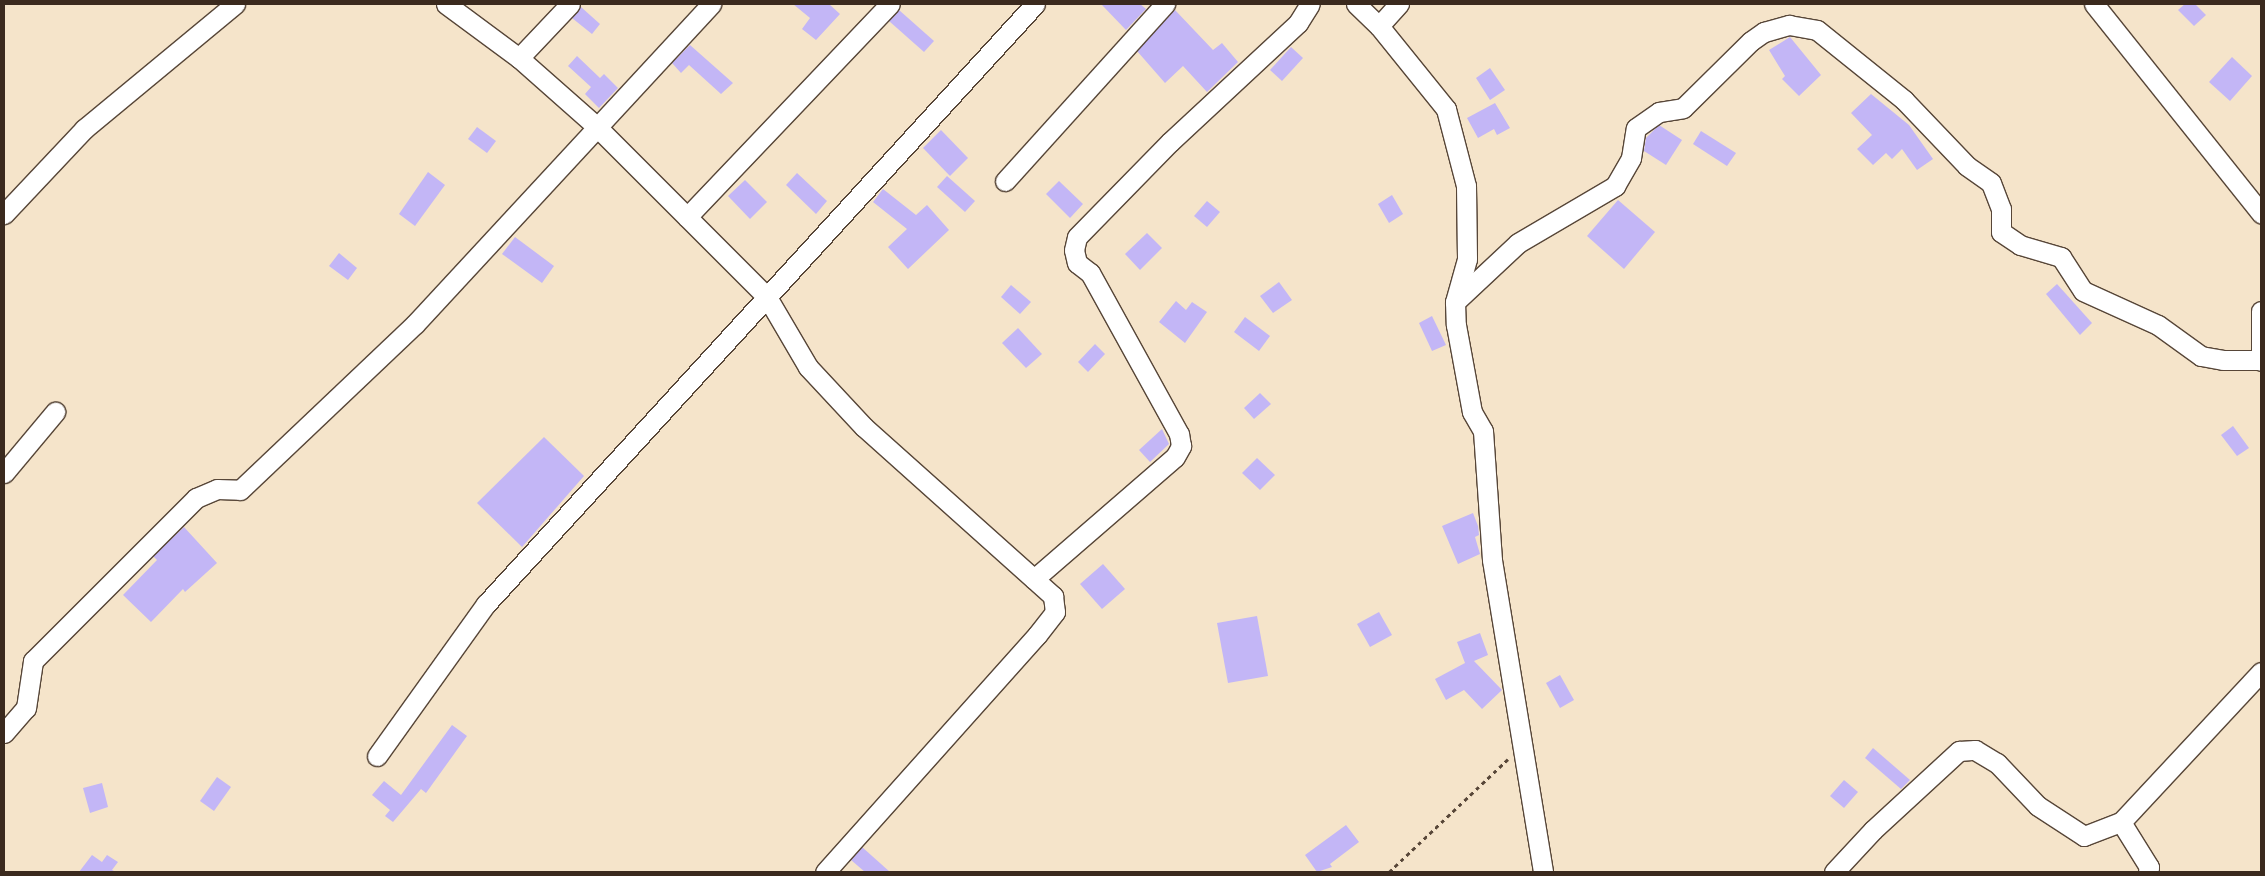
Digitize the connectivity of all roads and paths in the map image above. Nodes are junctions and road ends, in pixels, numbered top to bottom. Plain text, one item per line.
1 (235, 4) edge
2 (446, 4) edge
3 (570, 4) edge
4 (712, 4) edge
5 (890, 4) edge
6 (1035, 4) edge
7 (1165, 4) edge
8 (1310, 4) edge
9 (1356, 4) edge
10 (1399, 4) edge
11 (2094, 4) edge
12 (1379, 26) junction
13 (519, 58) junction
14 (598, 128) junction
15 (1005, 181) dead end
16 (2261, 213) edge
17 (4, 214) edge
18 (687, 217) junction
19 (767, 297) junction
20 (1455, 302) junction
21 (2261, 311) edge
22 (2261, 360) edge
23 (55, 412) dead end
24 (4, 472) edge
25 (1034, 579) junction
26 (2261, 672) edge
27 (4, 733) edge
28 (1522, 745) junction
29 (377, 756) dead end
30 (2121, 822) junction
31 (825, 872) edge
32 (1389, 872) edge
33 (1543, 872) edge
34 (1834, 872) edge
35 (2148, 872) edge

1 - 17 street
2 - 13 street
3 - 13 street
4 - 14 street
5 - 18 street
6 - 19 street
7 - 15 street
8 - 25 street
9 - 12 street
10 - 12 street
11 - 16 street
12 - 20 street
13 - 14 street
14 - 18 street
14 - 27 street
18 - 19 street
19 - 25 street
19 - 29 street
20 - 22 street
20 - 28 street
21 - 22 street
23 - 24 street
25 - 31 street
26 - 30 street
28 - 32 path
28 - 33 street
30 - 34 street
30 - 35 street

